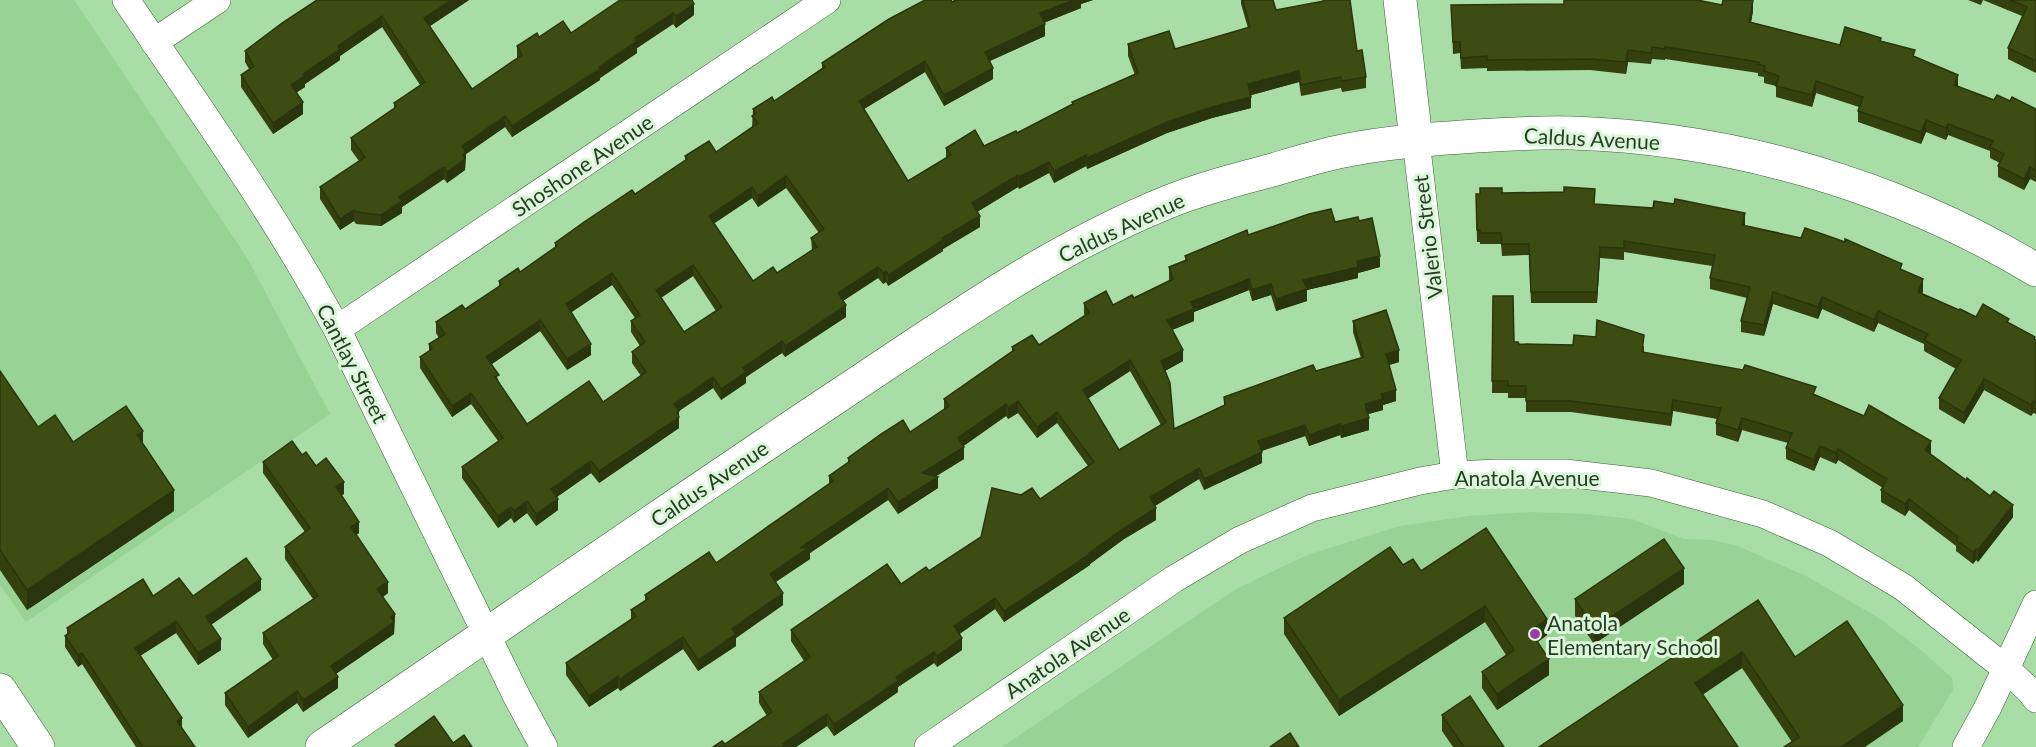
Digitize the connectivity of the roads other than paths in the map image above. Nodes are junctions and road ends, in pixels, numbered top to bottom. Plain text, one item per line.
1 (126, 0) edge
2 (217, 0) edge
3 (827, 0) edge
4 (1400, 0) edge
5 (154, 42) junction
6 (1416, 140) junction
7 (2036, 270) edge
8 (337, 329) junction
9 (1455, 475) junction
10 (2036, 604) edge
11 (488, 635) junction
12 (2005, 668) junction
13 (0, 690) edge
14 (2036, 699) edge
15 (38, 747) edge
16 (322, 747) edge
17 (544, 747) edge
18 (928, 747) edge
19 (1966, 747) edge

1 - 5 street, Cantlay Street
2 - 5 street
3 - 8 street, Shoshone Avenue
4 - 6 street, Valerio Street
5 - 8 street, Cantlay Street
6 - 7 street, Caldus Avenue
6 - 9 street, Valerio Street
6 - 11 street, Caldus Avenue
8 - 11 street, Cantlay Street
9 - 12 street, Anatola Avenue
9 - 18 street, Anatola Avenue
10 - 12 street
11 - 16 street, Caldus Avenue
11 - 17 street, Cantlay Street
12 - 14 street, Anatola Avenue
12 - 19 street
13 - 15 street

